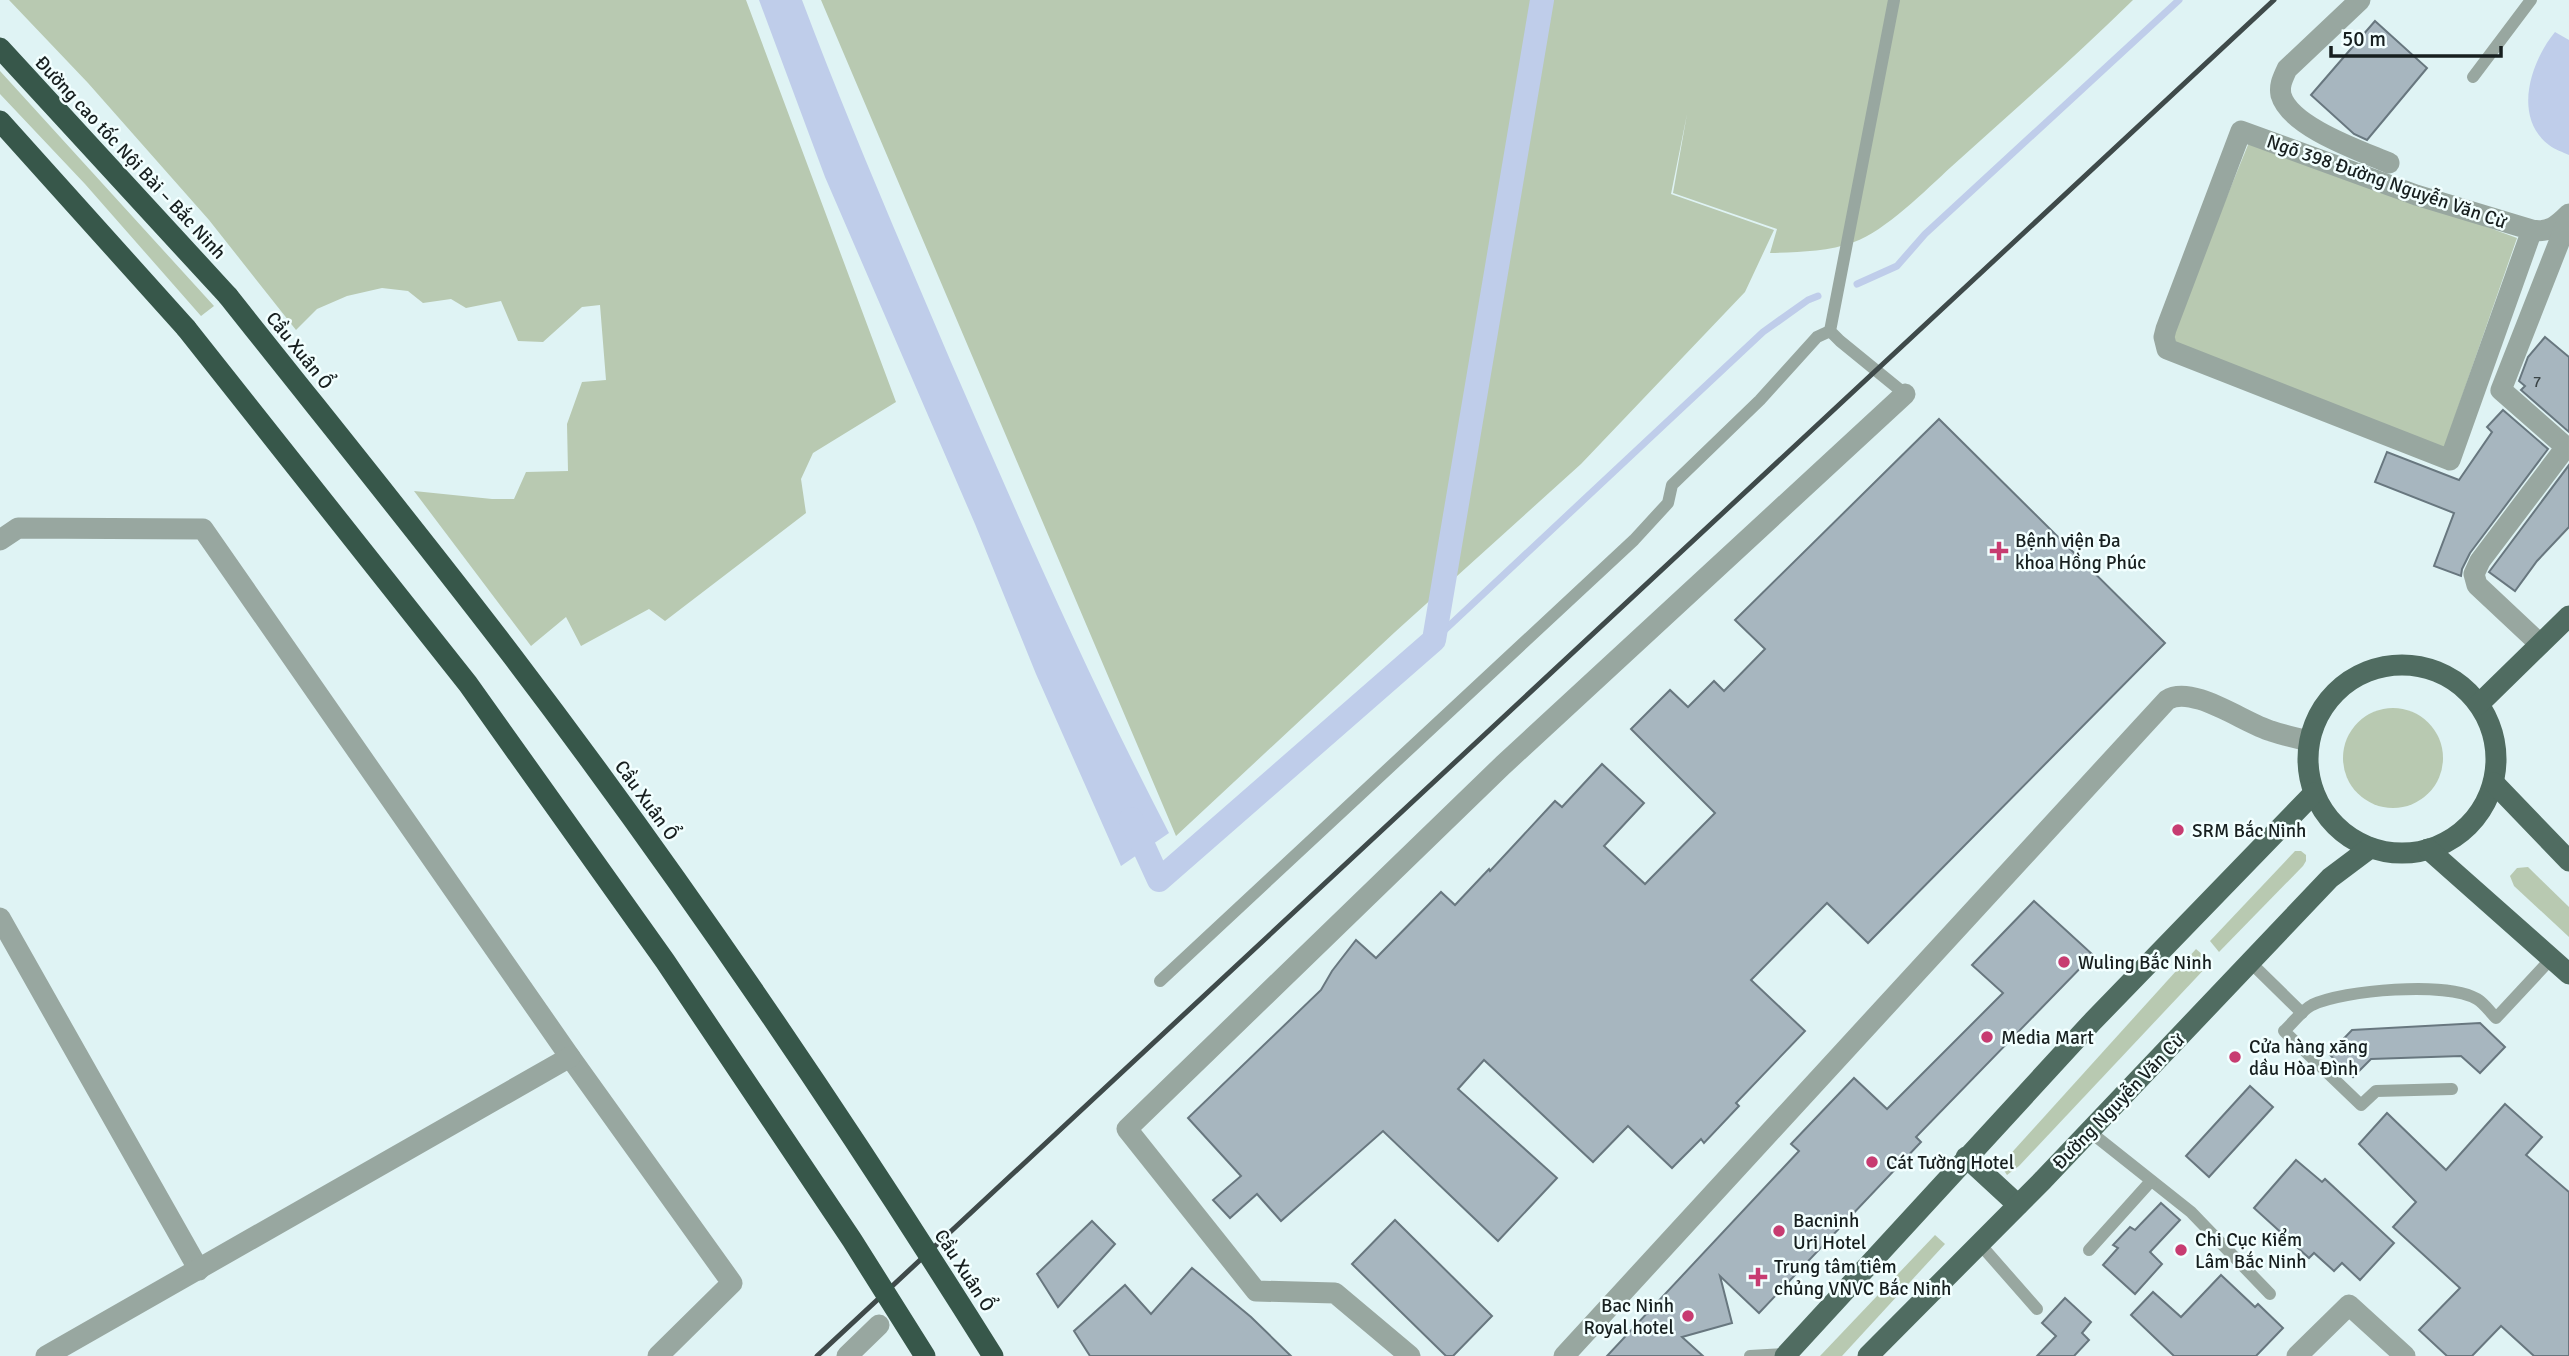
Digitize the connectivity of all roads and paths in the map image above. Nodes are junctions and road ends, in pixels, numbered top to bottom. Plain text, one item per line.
1 (1894, 0) edge
2 (2360, 0) edge
3 (2531, 0) edge
4 (0, 48) edge
5 (2473, 77) dead end
6 (0, 121) edge
7 (2389, 163) dead end
8 (2569, 216) edge
9 (2532, 230) junction
10 (228, 296) joint
11 (1830, 331) junction
12 (1905, 394) joint
13 (0, 540) edge
14 (2569, 616) edge
15 (2540, 645) junction
16 (2479, 704) junction
17 (2309, 741) junction
18 (2494, 782) junction
19 (2314, 793) junction
20 (2370, 848) junction
21 (2428, 849) junction
22 (2569, 861) edge
23 (0, 918) edge
24 (2552, 959) junction
25 (2250, 962) junction
26 (2569, 974) edge
27 (1160, 981) dead end
28 (2302, 1013) junction
29 (570, 1057) junction
30 (2452, 1089) dead end
31 (2089, 1131) junction
32 (1966, 1157) junction
33 (2151, 1181) junction
34 (2018, 1205) junction
35 (1979, 1243) junction
36 (2089, 1250) dead end
37 (199, 1270) junction
38 (2270, 1294) dead end
39 (2037, 1309) dead end
40 (879, 1325) dead end
41 (1786, 1355) edge
42 (46, 1356) edge
43 (658, 1356) edge
44 (848, 1356) edge
45 (925, 1356) edge
46 (993, 1356) edge
47 (1410, 1356) edge
48 (1564, 1356) edge
49 (1750, 1356) edge
50 (1868, 1356) edge
51 (2297, 1356) edge
52 (2405, 1356) edge

1 - 11 lane
2 - 7 street
3 - 5 lane
4 - 10 highway, Đường cao tốc Nội Bài – Bắc Ninh
6 - 45 highway, bridge
8 - 9 street, Ngõ 398 Đường Nguyễn Văn Cừ
8 - 15 street
9 - 9 street, Ngõ 398 Đường Nguyễn Văn Cừ
10 - 46 highway, Cầu Xuân Ổ, bridge
11 - 12 lane
11 - 27 lane
12 - 47 street
13 - 29 street
14 - 15 main road
15 - 16 main road
16 - 17 main road
16 - 18 main road
17 - 19 main road
17 - 48 street
18 - 21 main road
18 - 22 main road
19 - 20 main road
19 - 32 main road
20 - 21 main road
20 - 25 main road, Đường Nguyễn Văn Cừ
21 - 24 main road
23 - 37 street
24 - 26 main road
24 - 28 lane
25 - 28 lane
25 - 31 main road, Đường Nguyễn Văn Cừ
28 - 30 lane
29 - 37 street
29 - 43 street
31 - 33 lane
31 - 34 main road, Đường Nguyễn Văn Cừ
32 - 34 main road
32 - 41 main road
33 - 36 lane
33 - 38 lane
34 - 35 main road, Đường Nguyễn Văn Cừ
35 - 39 lane
35 - 50 main road, Đường Nguyễn Văn Cừ
37 - 42 street
40 - 44 street
41 - 49 lane
51 - 52 street

